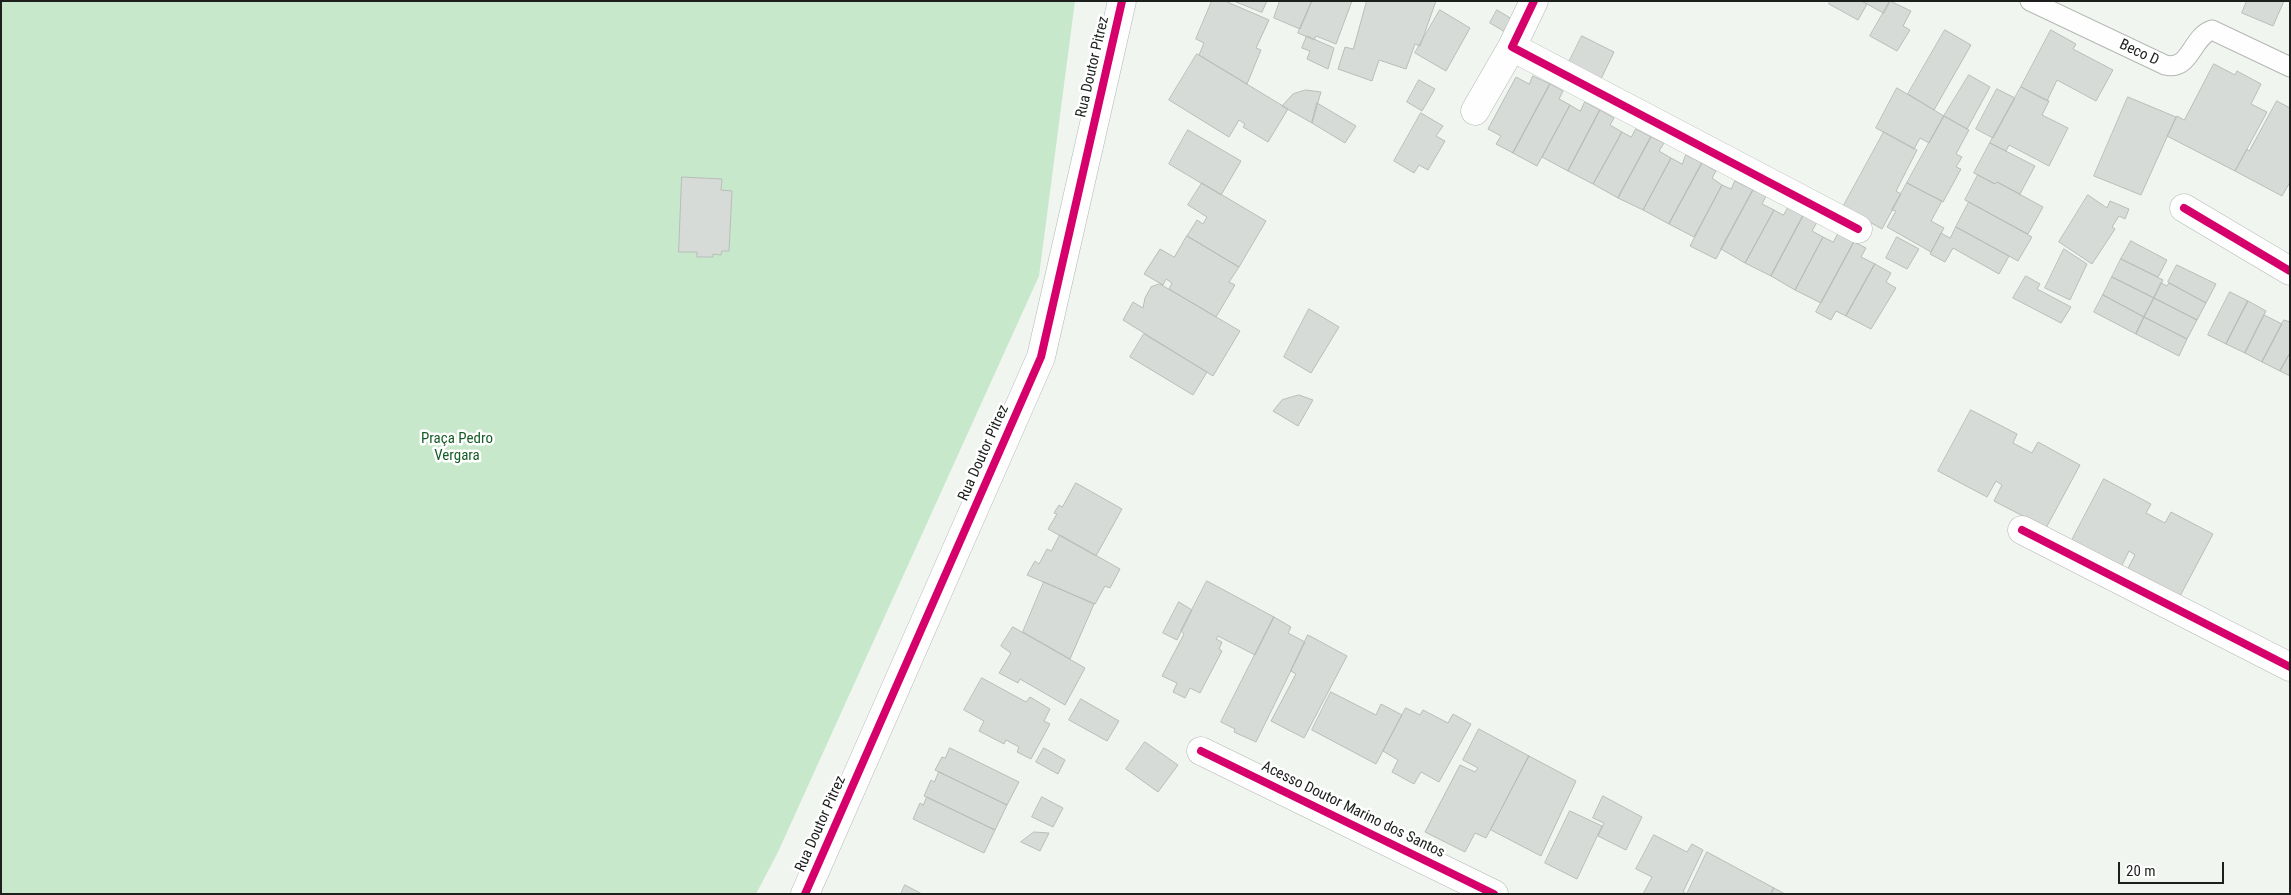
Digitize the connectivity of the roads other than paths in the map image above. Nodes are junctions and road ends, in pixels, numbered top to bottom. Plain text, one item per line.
1 (1122, 1) edge
2 (1534, 1) edge
3 (2030, 1) edge
4 (1512, 47) junction
5 (2290, 68) edge
6 (1475, 111) dead end
7 (2184, 208) dead end
8 (1858, 229) dead end
9 (2290, 271) edge
10 (2022, 530) dead end
11 (2290, 667) edge
12 (1200, 751) dead end
13 (805, 894) edge
14 (1494, 894) edge

1 - 13 street, Rua Doutor Pitrez
2 - 4 street
3 - 5 lane, Beco D
4 - 6 street
4 - 8 street
7 - 9 street
10 - 11 street
12 - 14 street, Acesso Doutor Marino dos Santos

